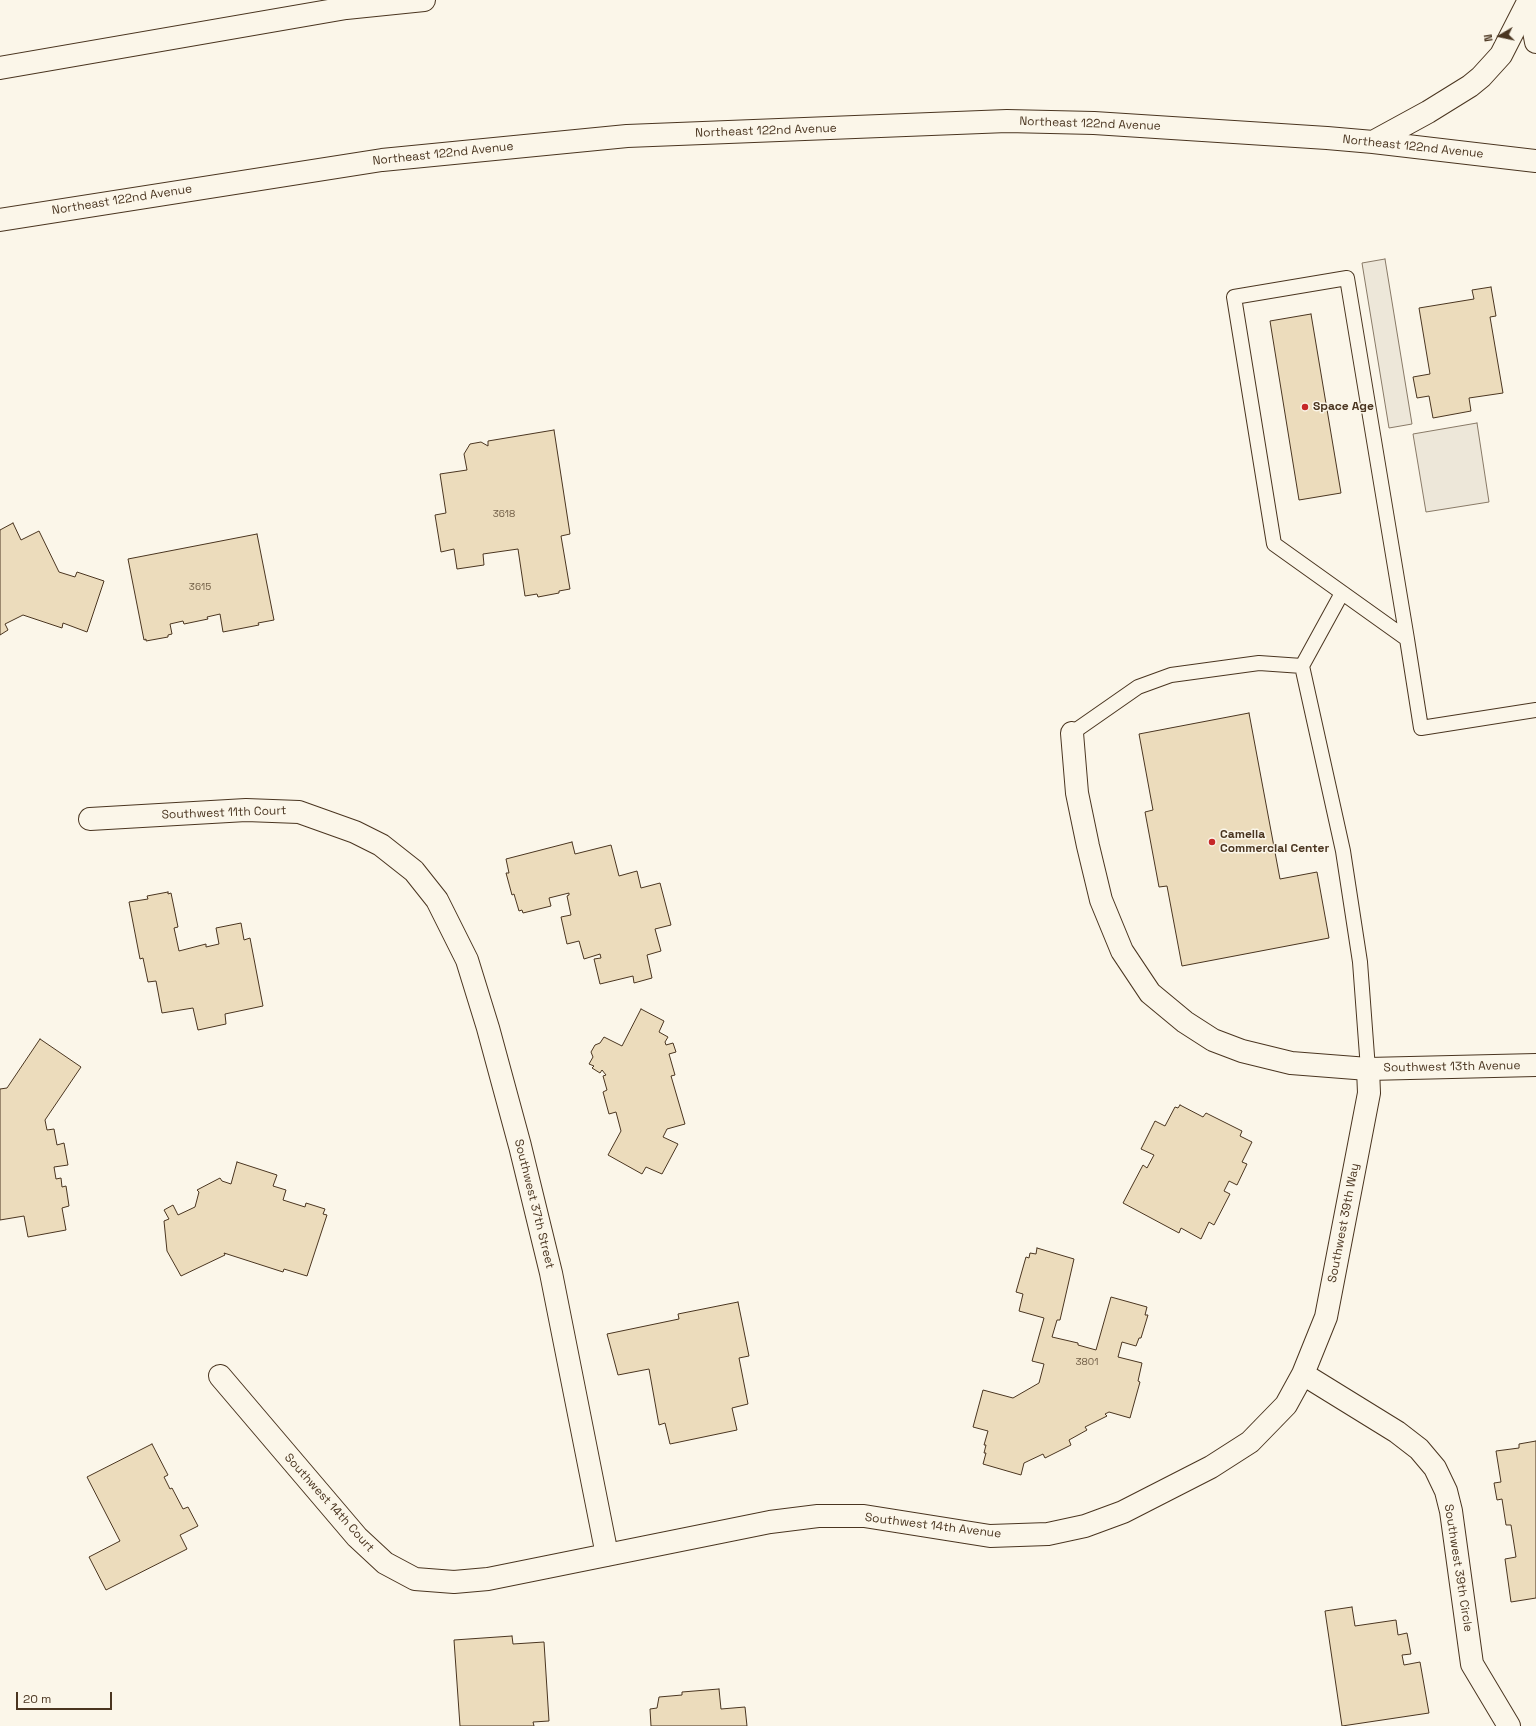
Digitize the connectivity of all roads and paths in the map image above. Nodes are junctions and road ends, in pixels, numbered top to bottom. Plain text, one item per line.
1 (424, 0) edge
2 (1528, 1) edge
3 (1536, 42) edge
4 (0, 68) edge
5 (1373, 142) junction
6 (1536, 161) edge
7 (0, 220) edge
8 (1342, 593) junction
9 (1407, 639) junction
10 (1302, 666) junction
11 (1536, 710) edge
12 (1072, 733) joint
13 (90, 819) dead end
14 (414, 870) joint
15 (1536, 1065) edge
16 (1368, 1068) junction
17 (1304, 1374) junction
18 (220, 1376) dead end
19 (607, 1555) junction
20 (1509, 1726) edge

1 - 4 main road
2 - 3 main road
2 - 5 main road
5 - 6 main road, Northeast 122nd Avenue
5 - 7 main road, Northeast 122nd Avenue
8 - 9 lane
8 - 9 lane
8 - 10 lane
9 - 11 lane
10 - 12 lane
10 - 16 lane
12 - 16 main road, Southwest 13th Avenue
13 - 14 main road, Southwest 11th Court
14 - 19 main road, Southwest 37th Street
15 - 16 main road, Southwest 13th Avenue
16 - 17 main road, Southwest 39th Way
17 - 19 main road, Southwest 14th Avenue
17 - 20 main road, Southwest 39th Circle
18 - 19 main road, Southwest 14th Court

